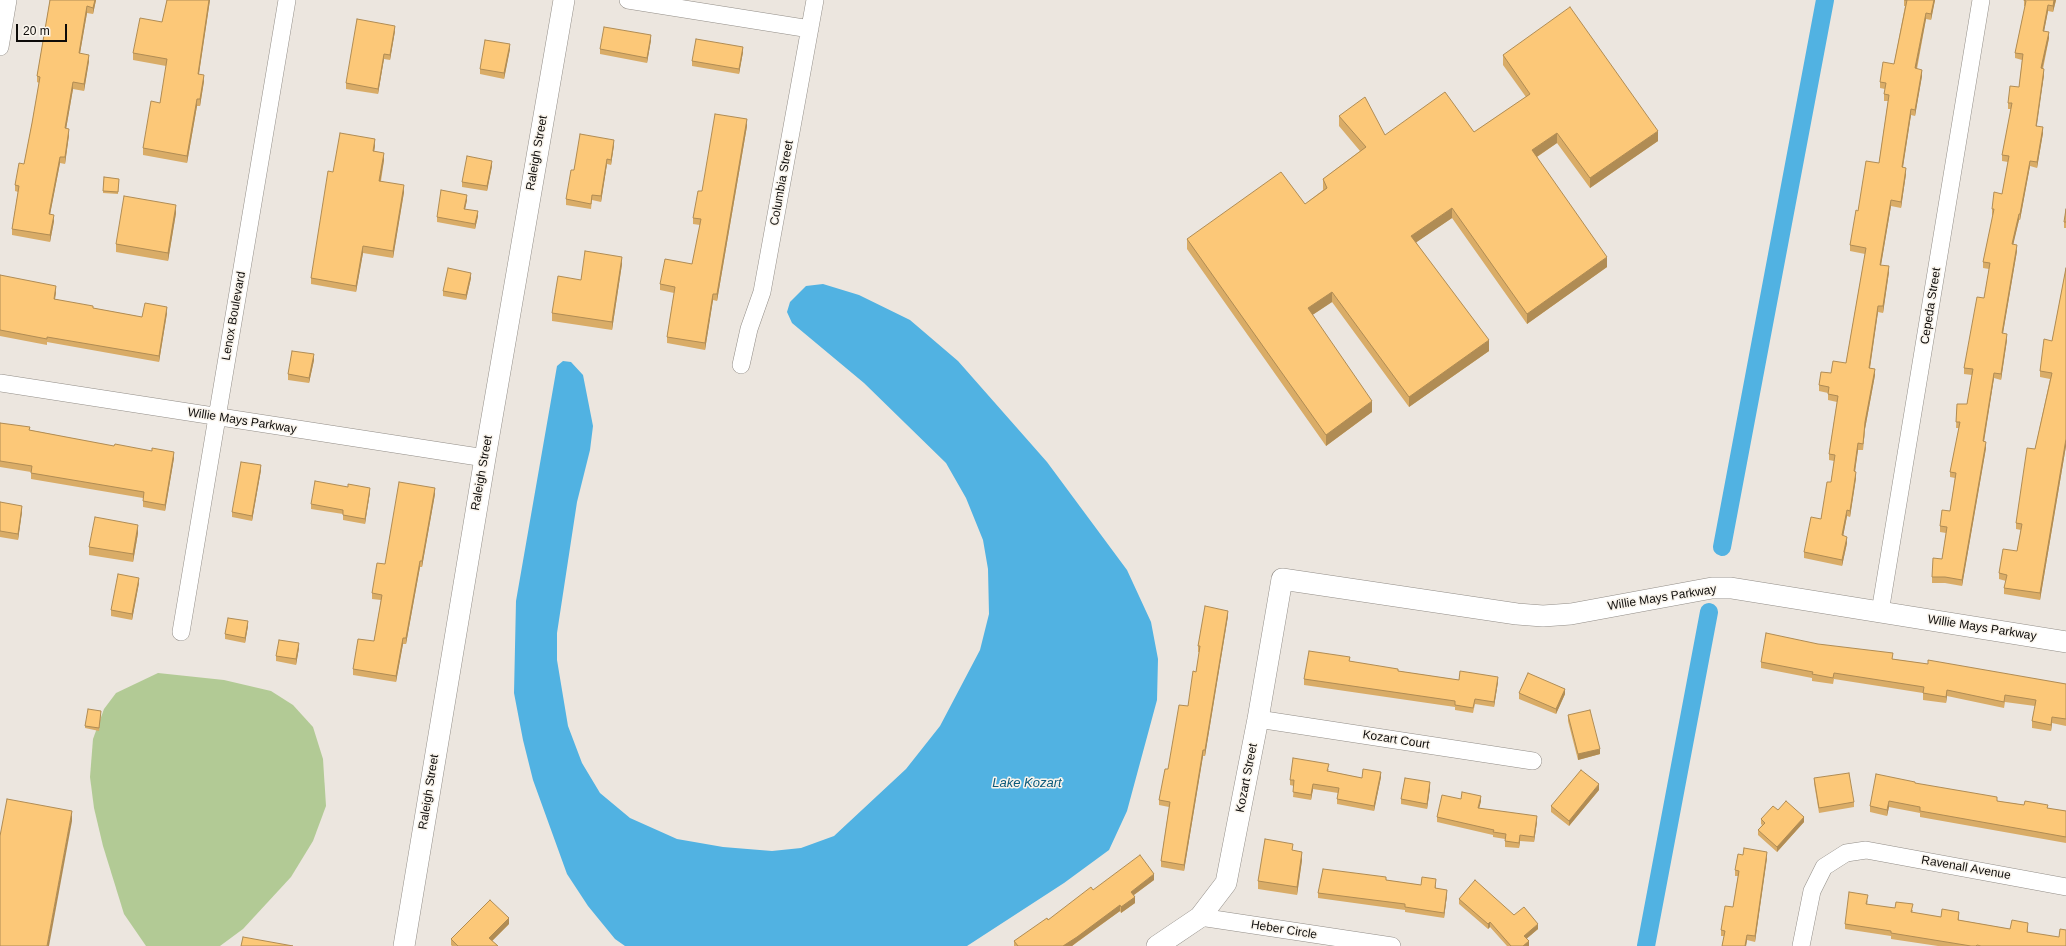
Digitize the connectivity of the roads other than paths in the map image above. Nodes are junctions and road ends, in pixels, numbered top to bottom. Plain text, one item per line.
1 (8, 0) edge
2 (287, 0) edge
3 (564, 0) edge
4 (628, 0) edge
5 (815, 0) edge
6 (1981, 0) edge
7 (810, 29) junction
8 (0, 47) edge
9 (741, 365) dead end
10 (0, 383) edge
11 (217, 417) junction
12 (485, 458) junction
13 (1282, 578) joint
14 (1880, 612) junction
15 (181, 632) dead end
16 (2066, 642) edge
17 (1258, 719) junction
18 (1533, 761) dead end
19 (2066, 887) edge
20 (1200, 917) junction
21 (404, 946) edge
22 (1157, 946) edge
23 (1392, 946) edge
24 (1802, 946) edge

1 - 8 street
2 - 11 street, Lenox Boulevard
3 - 12 street, Raleigh Street
4 - 7 street
5 - 7 street, Columbia Street
6 - 14 street, Cepeda Street
7 - 9 street, Columbia Street
10 - 11 street, Willie Mays Parkway
11 - 12 street, Willie Mays Parkway
11 - 15 street, Lenox Boulevard
12 - 21 street, Raleigh Street
13 - 14 street, Willie Mays Parkway
13 - 17 street, Kozart Street
14 - 16 street, Willie Mays Parkway
17 - 18 street, Kozart Court
17 - 20 street, Kozart Street
19 - 24 street, Ravenall Avenue
20 - 22 street, Kozart Street
20 - 23 street, Heber Circle

